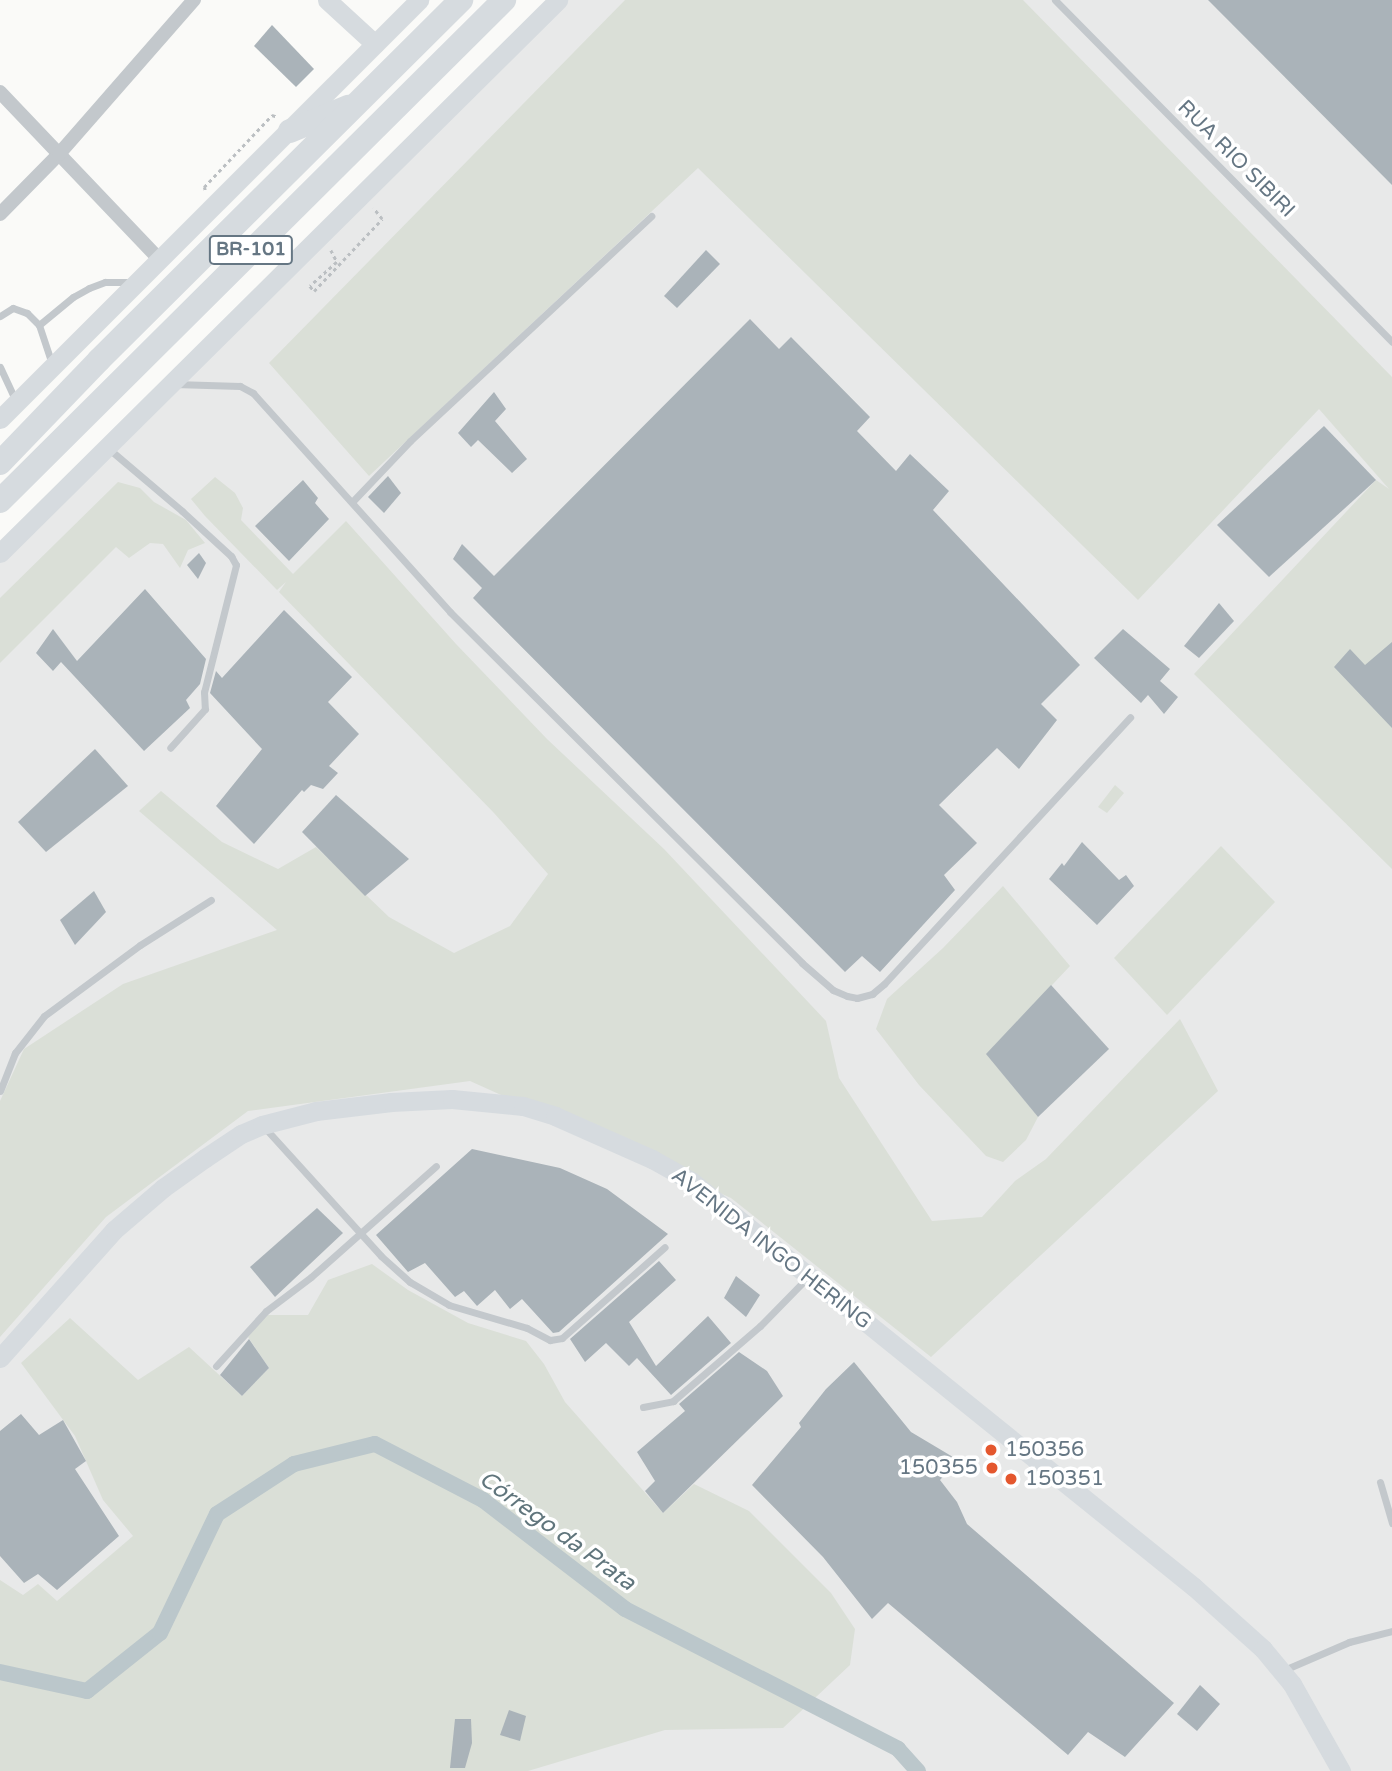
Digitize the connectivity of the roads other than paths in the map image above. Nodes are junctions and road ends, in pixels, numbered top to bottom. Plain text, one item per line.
1 (194, 0) edge
2 (327, 0) edge
3 (418, 0) edge
4 (461, 0) edge
5 (504, 0) edge
6 (558, 0) edge
7 (1055, 0) edge
8 (375, 44) junction
9 (0, 92) edge
10 (358, 103) junction
11 (289, 131) junction
12 (59, 154) junction
13 (0, 214) edge
14 (650, 216) dead end
15 (161, 261) junction
16 (139, 282) junction
17 (0, 316) edge
18 (39, 325) junction
19 (1392, 342) edge
20 (52, 366) junction
21 (0, 367) edge
22 (172, 384) junction
23 (17, 403) junction
24 (0, 419) edge
25 (107, 448) junction
26 (0, 463) edge
27 (0, 502) edge
28 (352, 502) junction
29 (0, 553) edge
30 (1130, 717) dead end
31 (170, 748) dead end
32 (211, 900) dead end
33 (0, 1091) edge
34 (262, 1125) junction
35 (436, 1166) dead end
36 (360, 1233) junction
37 (665, 1247) dead end
38 (809, 1277) junction
39 (0, 1358) edge
40 (216, 1366) dead end
41 (643, 1407) dead end
42 (1380, 1482) dead end
43 (1392, 1523) edge
44 (1392, 1631) edge
45 (1281, 1671) junction
46 (1341, 1771) edge

1 - 12 street
2 - 8 main road
3 - 8 main road
4 - 10 highway, BR-101
5 - 27 highway, BR-101
6 - 22 main road
7 - 19 lane, RUA RIO SIBIRI
8 - 11 main road
9 - 12 street
10 - 11 highway
10 - 26 highway, BR-101
11 - 15 main road
12 - 13 street
12 - 15 street
14 - 28 lane
15 - 16 main road
16 - 18 lane
16 - 20 main road
17 - 18 lane
18 - 20 lane
20 - 23 main road
21 - 23 lane
22 - 25 main road
22 - 28 lane
23 - 24 main road
25 - 29 main road
25 - 31 lane
28 - 30 lane
32 - 33 lane
34 - 36 lane
34 - 38 main road, AVENIDA INGO HERING
34 - 39 main road, AVENIDA INGO HERING
35 - 36 lane
36 - 37 lane
36 - 40 lane
38 - 41 lane
38 - 45 main road, AVENIDA INGO HERING
42 - 43 lane
44 - 45 lane
45 - 46 main road, AVENIDA INGO HERING

